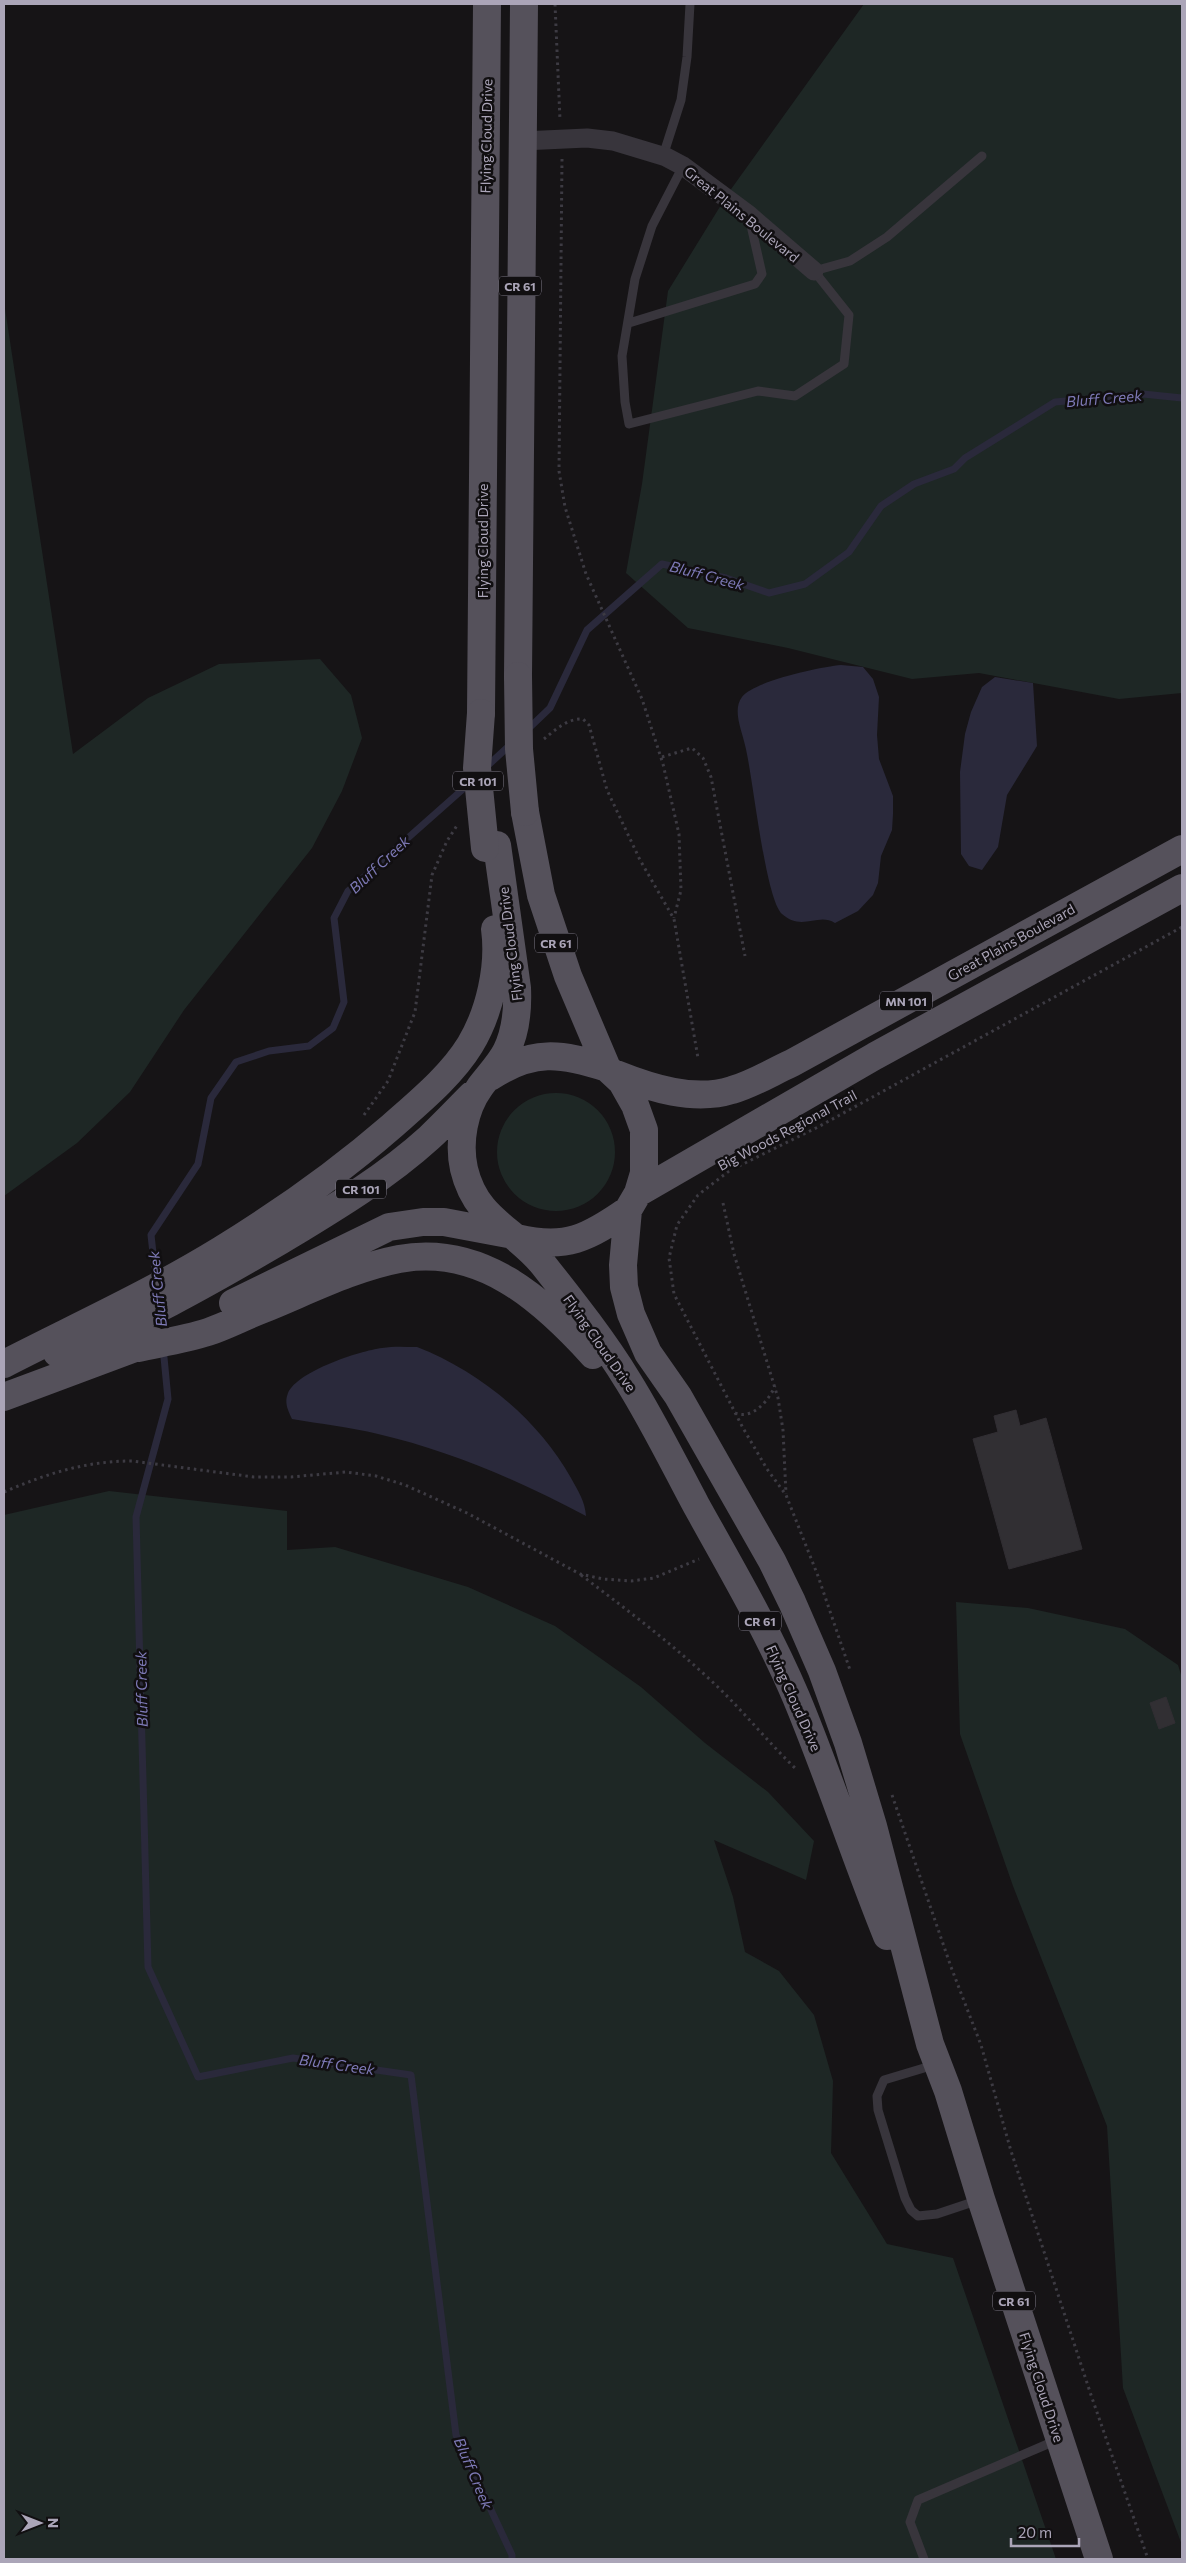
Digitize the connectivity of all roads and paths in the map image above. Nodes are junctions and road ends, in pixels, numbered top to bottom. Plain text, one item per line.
1 (487, 4) edge
2 (524, 4) edge
3 (555, 4) edge
4 (690, 4) edge
5 (561, 140) junction
6 (522, 141) junction
7 (663, 156) junction
8 (982, 156) dead end
9 (683, 166) junction
10 (749, 216) junction
11 (814, 272) junction
12 (629, 323) junction
13 (539, 744) dead end
14 (662, 757) junction
15 (461, 819) dead end
16 (491, 846) junction
17 (1182, 849) edge
18 (1182, 888) edge
19 (674, 919) junction
20 (1182, 927) edge
21 (745, 956) dead end
22 (698, 1058) dead end
23 (611, 1071) junction
24 (484, 1082) junction
25 (363, 1117) dead end
26 (633, 1202) junction
27 (723, 1203) dead end
28 (512, 1236) junction
29 (224, 1261) junction
30 (241, 1309) junction
31 (4, 1364) edge
32 (4, 1372) edge
33 (775, 1385) junction
34 (4, 1397) edge
35 (735, 1413) junction
36 (4, 1492) edge
37 (786, 1495) junction
38 (698, 1508) junction
39 (721, 1548) junction
40 (578, 1573) junction
41 (853, 1679) dead end
42 (798, 1771) dead end
43 (891, 1791) dead end
44 (933, 2054) junction
45 (981, 2199) junction
46 (1060, 2439) junction
47 (924, 2559) edge
48 (1099, 2559) edge
49 (1148, 2559) edge

1 - 16 main road, Flying Cloud Drive / CR 101, bridge
2 - 6 main road, Flying Cloud Drive / CR 61
3 - 5 path
4 - 7 lane
5 - 6 street, Great Plains Boulevard
5 - 7 street, Great Plains Boulevard
5 - 14 path
6 - 23 main road, Flying Cloud Drive / CR 61, bridge
7 - 9 street, Great Plains Boulevard
8 - 11 lane
9 - 10 street, Great Plains Boulevard
9 - 12 lane
10 - 11 street, Great Plains Boulevard
10 - 12 lane
11 - 12 lane
13 - 19 path
14 - 19 path
14 - 21 path
15 - 25 path
16 - 24 main road, Flying Cloud Drive / CR 61
16 - 29 main road
17 - 23 main road, Great Plains Boulevard / MN 101
18 - 26 main road, MN 101
19 - 22 path
20 - 35 path, Big Woods Regional Trail
23 - 24 main road, CR 101
23 - 26 main road, Flying Cloud Drive / CR 61
24 - 28 main road, Flying Cloud Drive / CR 61
24 - 29 main road, CR 101
26 - 28 main road
26 - 44 main road, Flying Cloud Drive / CR 61
27 - 33 path
28 - 30 main road
28 - 38 main road, Flying Cloud Drive / CR 61
29 - 31 main road
29 - 32 main road, CR 101
30 - 34 main road
30 - 38 main road
33 - 35 path
33 - 37 path
35 - 37 path, Big Woods Regional Trail
36 - 40 path
37 - 41 path
38 - 39 main road, Flying Cloud Drive / CR 61
39 - 40 path
39 - 44 main road, Flying Cloud Drive / CR 61
40 - 42 path
43 - 49 path
44 - 45 main road, Flying Cloud Drive / CR 61
44 - 45 lane
45 - 46 main road, Flying Cloud Drive / CR 61
46 - 47 lane
46 - 48 main road, Flying Cloud Drive / CR 61

